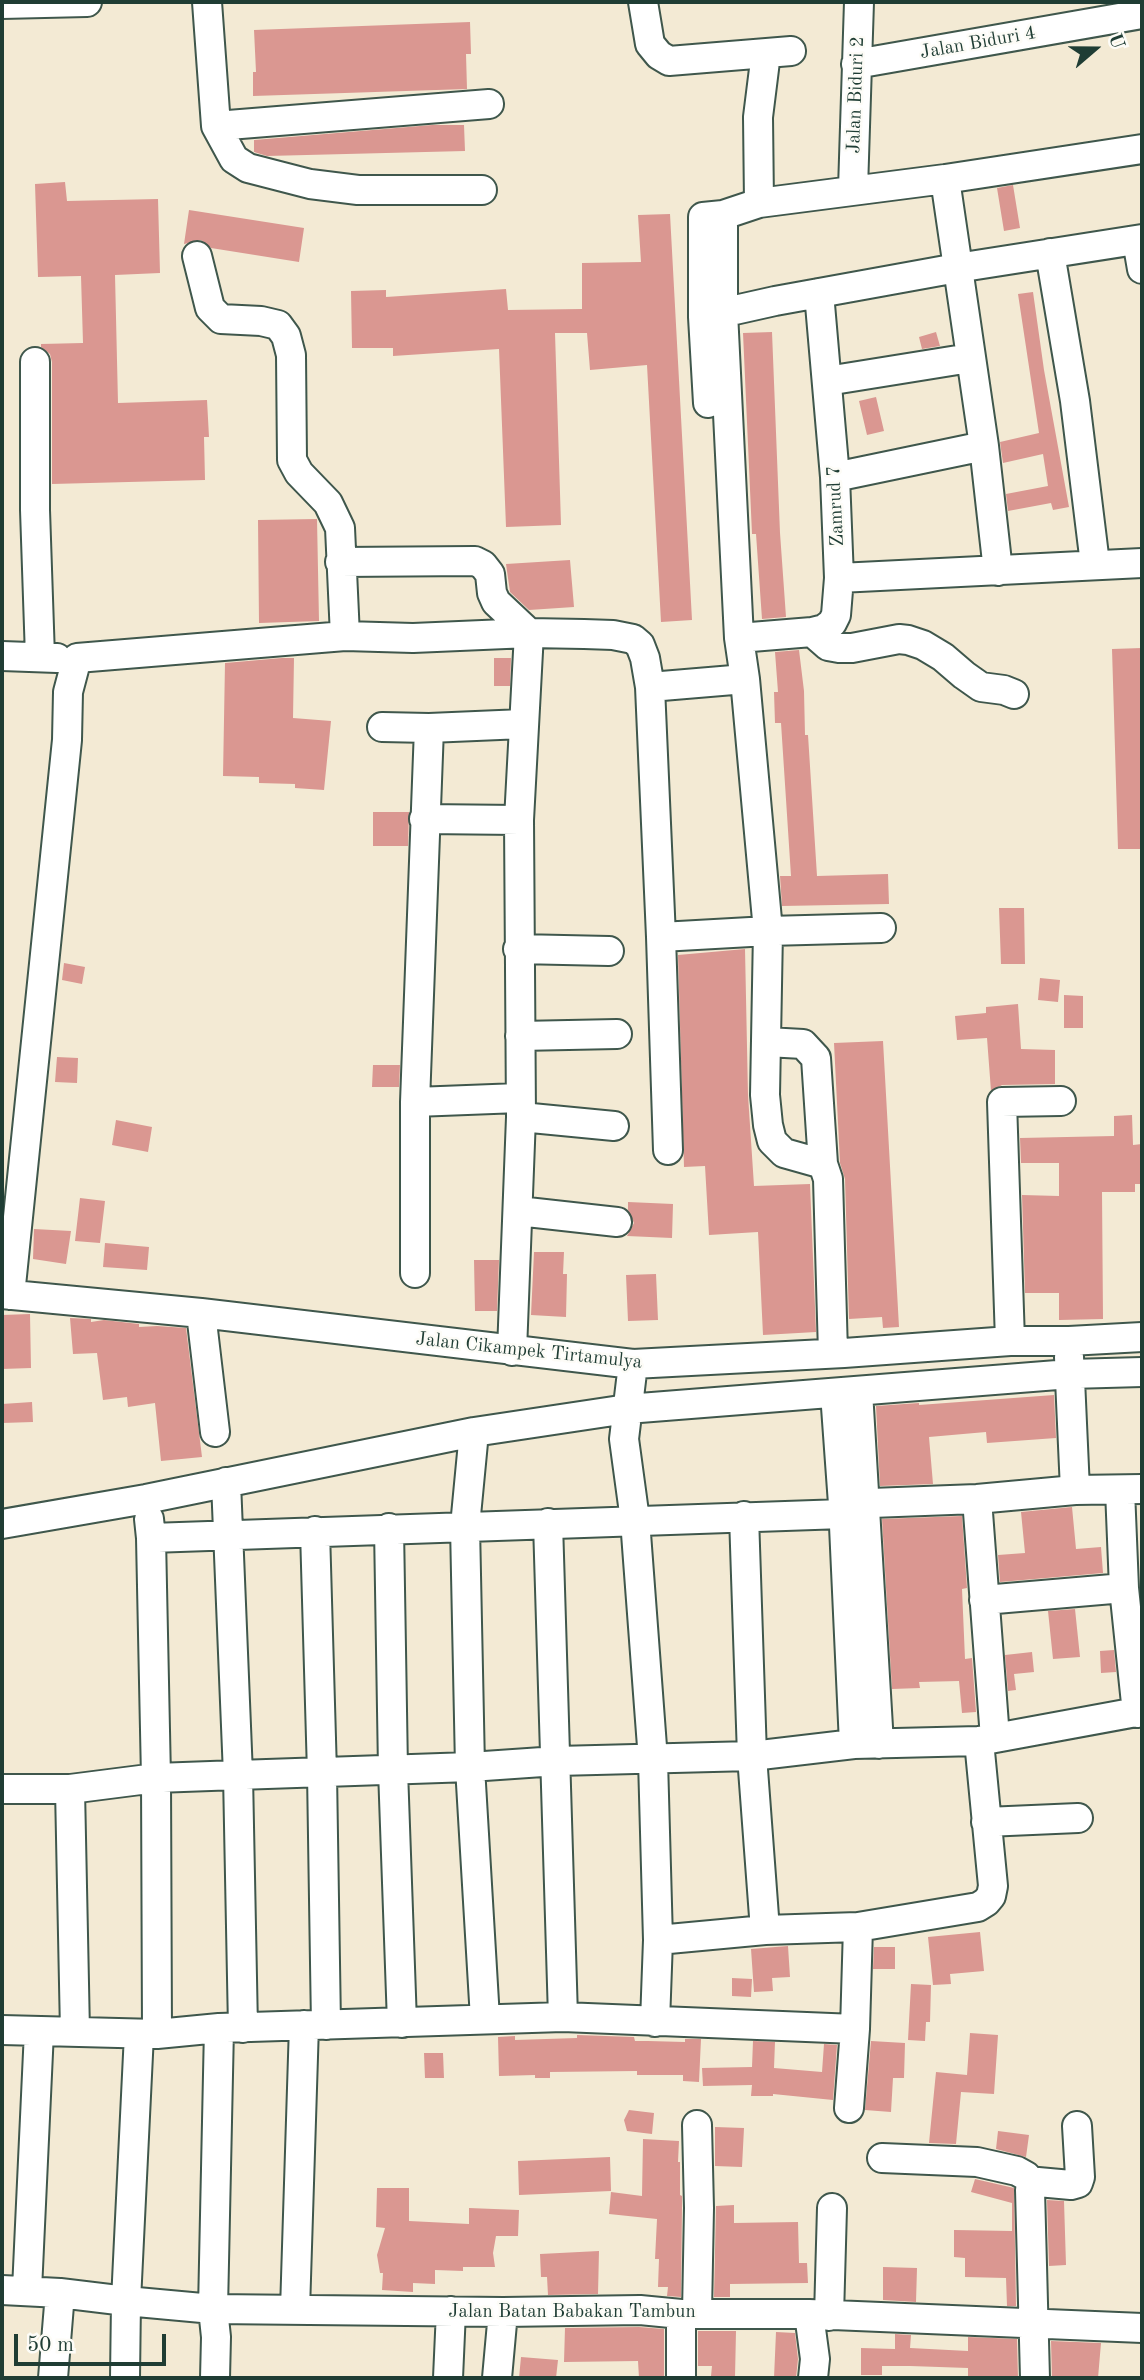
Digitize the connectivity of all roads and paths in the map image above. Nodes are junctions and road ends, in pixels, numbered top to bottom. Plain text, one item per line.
1 (88, 2) edge
2 (207, 2) edge
3 (643, 2) edge
4 (859, 2) edge
5 (2, 4) edge
6 (1142, 14) edge
7 (856, 64) junction
8 (489, 104) dead end
9 (216, 126) junction
10 (1142, 149) edge
11 (945, 179) junction
12 (853, 189) junction
13 (482, 190) dead end
14 (759, 203) junction
15 (1139, 239) edge
16 (1050, 253) junction
17 (197, 256) dead end
18 (957, 268) junction
19 (1142, 269) edge
20 (819, 293) junction
21 (713, 315) junction
22 (970, 358) junction
23 (35, 362) dead end
24 (827, 381) junction
25 (984, 446) junction
26 (835, 477) junction
27 (340, 562) junction
28 (1142, 563) edge
29 (1095, 564) junction
30 (998, 571) junction
31 (839, 578) junction
32 (812, 632) junction
33 (528, 633) junction
34 (345, 636) junction
35 (2, 656) edge
36 (40, 657) junction
37 (742, 657) junction
38 (77, 658) junction
39 (650, 687) junction
40 (1014, 694) dead end
41 (523, 724) junction
42 (382, 727) dead end
43 (429, 728) junction
44 (424, 819) junction
45 (519, 820) junction
46 (881, 928) dead end
47 (768, 931) junction
48 (662, 937) junction
49 (518, 948) junction
50 (609, 951) dead end
51 (617, 1034) dead end
52 (520, 1036) junction
53 (767, 1042) junction
54 (1061, 1101) dead end
55 (415, 1102) junction
56 (520, 1108) junction
57 (614, 1126) dead end
58 (668, 1150) dead end
59 (823, 1164) junction
60 (518, 1211) junction
61 (617, 1222) dead end
62 (415, 1273) dead end
63 (6, 1294) edge
64 (201, 1312) junction
65 (1142, 1337) edge
66 (1010, 1341) junction
67 (1069, 1341) junction
68 (512, 1351) junction
69 (839, 1353) junction
70 (633, 1364) junction
71 (1142, 1372) edge
72 (1070, 1374) junction
73 (847, 1392) junction
74 (627, 1409) junction
75 (215, 1432) dead end
76 (474, 1432) junction
77 (226, 1482) junction
78 (1131, 1489) edge
79 (1075, 1490) junction
80 (146, 1499) junction
81 (976, 1499) junction
82 (850, 1507) junction
83 (744, 1516) junction
84 (635, 1520) junction
85 (548, 1523) junction
86 (2, 1524) edge
87 (465, 1526) junction
88 (389, 1528) junction
89 (314, 1531) junction
90 (229, 1534) junction
91 (151, 1538) junction
92 (1125, 1588) junction
93 (984, 1600) junction
94 (1140, 1712) edge
95 (987, 1740) junction
96 (866, 1744) junction
97 (752, 1756) junction
98 (653, 1760) junction
99 (557, 1761) junction
100 (470, 1767) junction
101 (393, 1770) junction
102 (322, 1773) junction
103 (238, 1775) junction
104 (156, 1778) junction
105 (2, 1789) edge
106 (70, 1789) junction
107 (1077, 1818) dead end
108 (986, 1822) junction
109 (858, 1927) junction
110 (765, 1930) junction
111 (658, 1940) junction
112 (563, 2017) junction
113 (485, 2019) junction
114 (402, 2022) junction
115 (655, 2022) junction
116 (315, 2025) junction
117 (231, 2028) junction
118 (855, 2029) junction
119 (2, 2030) edge
120 (38, 2031) junction
121 (75, 2032) junction
122 (148, 2034) junction
123 (849, 2108) dead end
124 (697, 2125) dead end
125 (1077, 2126) dead end
126 (882, 2158) dead end
127 (1033, 2184) junction
128 (832, 2208) dead end
129 (14, 2290) edge
130 (60, 2292) junction
131 (126, 2301) junction
132 (213, 2309) junction
133 (295, 2310) junction
134 (451, 2311) junction
135 (503, 2312) junction
136 (689, 2314) junction
137 (819, 2315) junction
138 (1035, 2324) junction
139 (1142, 2328) edge
140 (53, 2378) edge
141 (125, 2378) edge
142 (215, 2378) edge
143 (448, 2378) edge
144 (497, 2378) edge
145 (681, 2378) edge
146 (813, 2378) edge
147 (1035, 2378) edge

1 - 5 street
2 - 9 street
3 - 14 street
4 - 7 street, Jalan Biduri 2
6 - 7 street, Jalan Biduri 4
7 - 12 street, Jalan Biduri 2
8 - 9 street
9 - 13 street
10 - 11 street
11 - 12 street
11 - 18 street
12 - 14 street
14 - 21 street
15 - 16 street
15 - 19 street
16 - 18 street
16 - 29 street
17 - 27 street
18 - 20 street
18 - 22 street
20 - 21 street
20 - 24 street, Zamrud 7
21 - 37 street
22 - 24 street
22 - 25 street
23 - 36 street
24 - 26 street, Zamrud 7
25 - 26 street
25 - 30 street
26 - 31 street, Zamrud 7
27 - 33 street
27 - 34 street
28 - 29 street
29 - 30 street
30 - 31 street
31 - 32 street, Zamrud 7
32 - 37 street
32 - 40 street
33 - 34 street
33 - 39 street
33 - 41 street
34 - 38 street
35 - 36 street
36 - 38 street
37 - 39 street
37 - 47 street
38 - 63 street
39 - 48 street
41 - 43 street
41 - 45 street
42 - 43 street
43 - 44 street
44 - 45 street
44 - 55 street
45 - 49 street
46 - 47 street
47 - 48 street
47 - 53 street
48 - 58 street
49 - 50 street
49 - 52 street
51 - 52 street
52 - 56 street
53 - 59 street
53 - 59 street
54 - 66 street
55 - 56 street
55 - 62 street
56 - 57 street
56 - 60 street
59 - 69 street
60 - 61 street
60 - 68 street
63 - 64 street, Jalan Cikampek Tirtamulya
64 - 68 street, Jalan Cikampek Tirtamulya
64 - 75 street
65 - 67 street, Jalan Cikampek Tirtamulya
66 - 67 street, Jalan Cikampek Tirtamulya
66 - 69 street, Jalan Cikampek Tirtamulya
67 - 72 street
68 - 70 street, Jalan Cikampek Tirtamulya
69 - 70 street, Jalan Cikampek Tirtamulya
69 - 73 street
70 - 74 street
71 - 72 street
72 - 73 street
72 - 79 street
73 - 74 street
73 - 82 street
74 - 76 street
74 - 84 street
76 - 77 street
76 - 87 street
77 - 80 street
77 - 90 street
78 - 79 street
78 - 92 street
79 - 81 street
80 - 86 street
80 - 91 street
81 - 82 street
81 - 93 street
82 - 83 street
82 - 96 street
83 - 84 street
83 - 97 street
84 - 85 street
84 - 98 street
85 - 87 street
85 - 99 street
87 - 88 street
87 - 100 street
88 - 89 street
88 - 101 street
89 - 90 street
89 - 102 street
90 - 91 street
90 - 103 street
91 - 104 street
92 - 93 street
92 - 94 street
93 - 95 street
94 - 95 street
95 - 96 street
95 - 108 street
96 - 97 street
97 - 98 street
97 - 110 street
98 - 99 street
98 - 111 street
99 - 100 street
99 - 112 street
100 - 101 street
100 - 113 street
101 - 102 street
101 - 114 street
102 - 103 street
102 - 116 street
103 - 104 street
103 - 117 street
104 - 106 street
104 - 122 street
105 - 106 street
106 - 121 street
107 - 108 street
108 - 109 street
109 - 110 street
109 - 118 street
110 - 111 street
111 - 115 street
112 - 113 street
112 - 115 street
113 - 114 street
114 - 116 street
115 - 118 street
116 - 117 street
116 - 133 street
117 - 122 street
117 - 132 street
118 - 123 street
119 - 120 street
120 - 121 street
120 - 129 street
121 - 122 street
122 - 131 street
124 - 136 street
125 - 127 street
126 - 127 street
127 - 138 street
128 - 137 street
129 - 130 street, Jalan Batan Babakan Tambun
130 - 131 street, Jalan Batan Babakan Tambun
130 - 140 street
131 - 132 street, Jalan Batan Babakan Tambun
131 - 141 street
132 - 133 street, Jalan Batan Babakan Tambun
132 - 142 street
133 - 134 street, Jalan Batan Babakan Tambun
134 - 135 street, Jalan Batan Babakan Tambun
134 - 143 street
135 - 136 street, Jalan Batan Babakan Tambun
135 - 144 street
136 - 137 street, Jalan Batan Babakan Tambun
136 - 145 street
137 - 138 street, Jalan Batan Babakan Tambun
137 - 146 street
138 - 139 street, Jalan Batan Babakan Tambun
138 - 147 street

